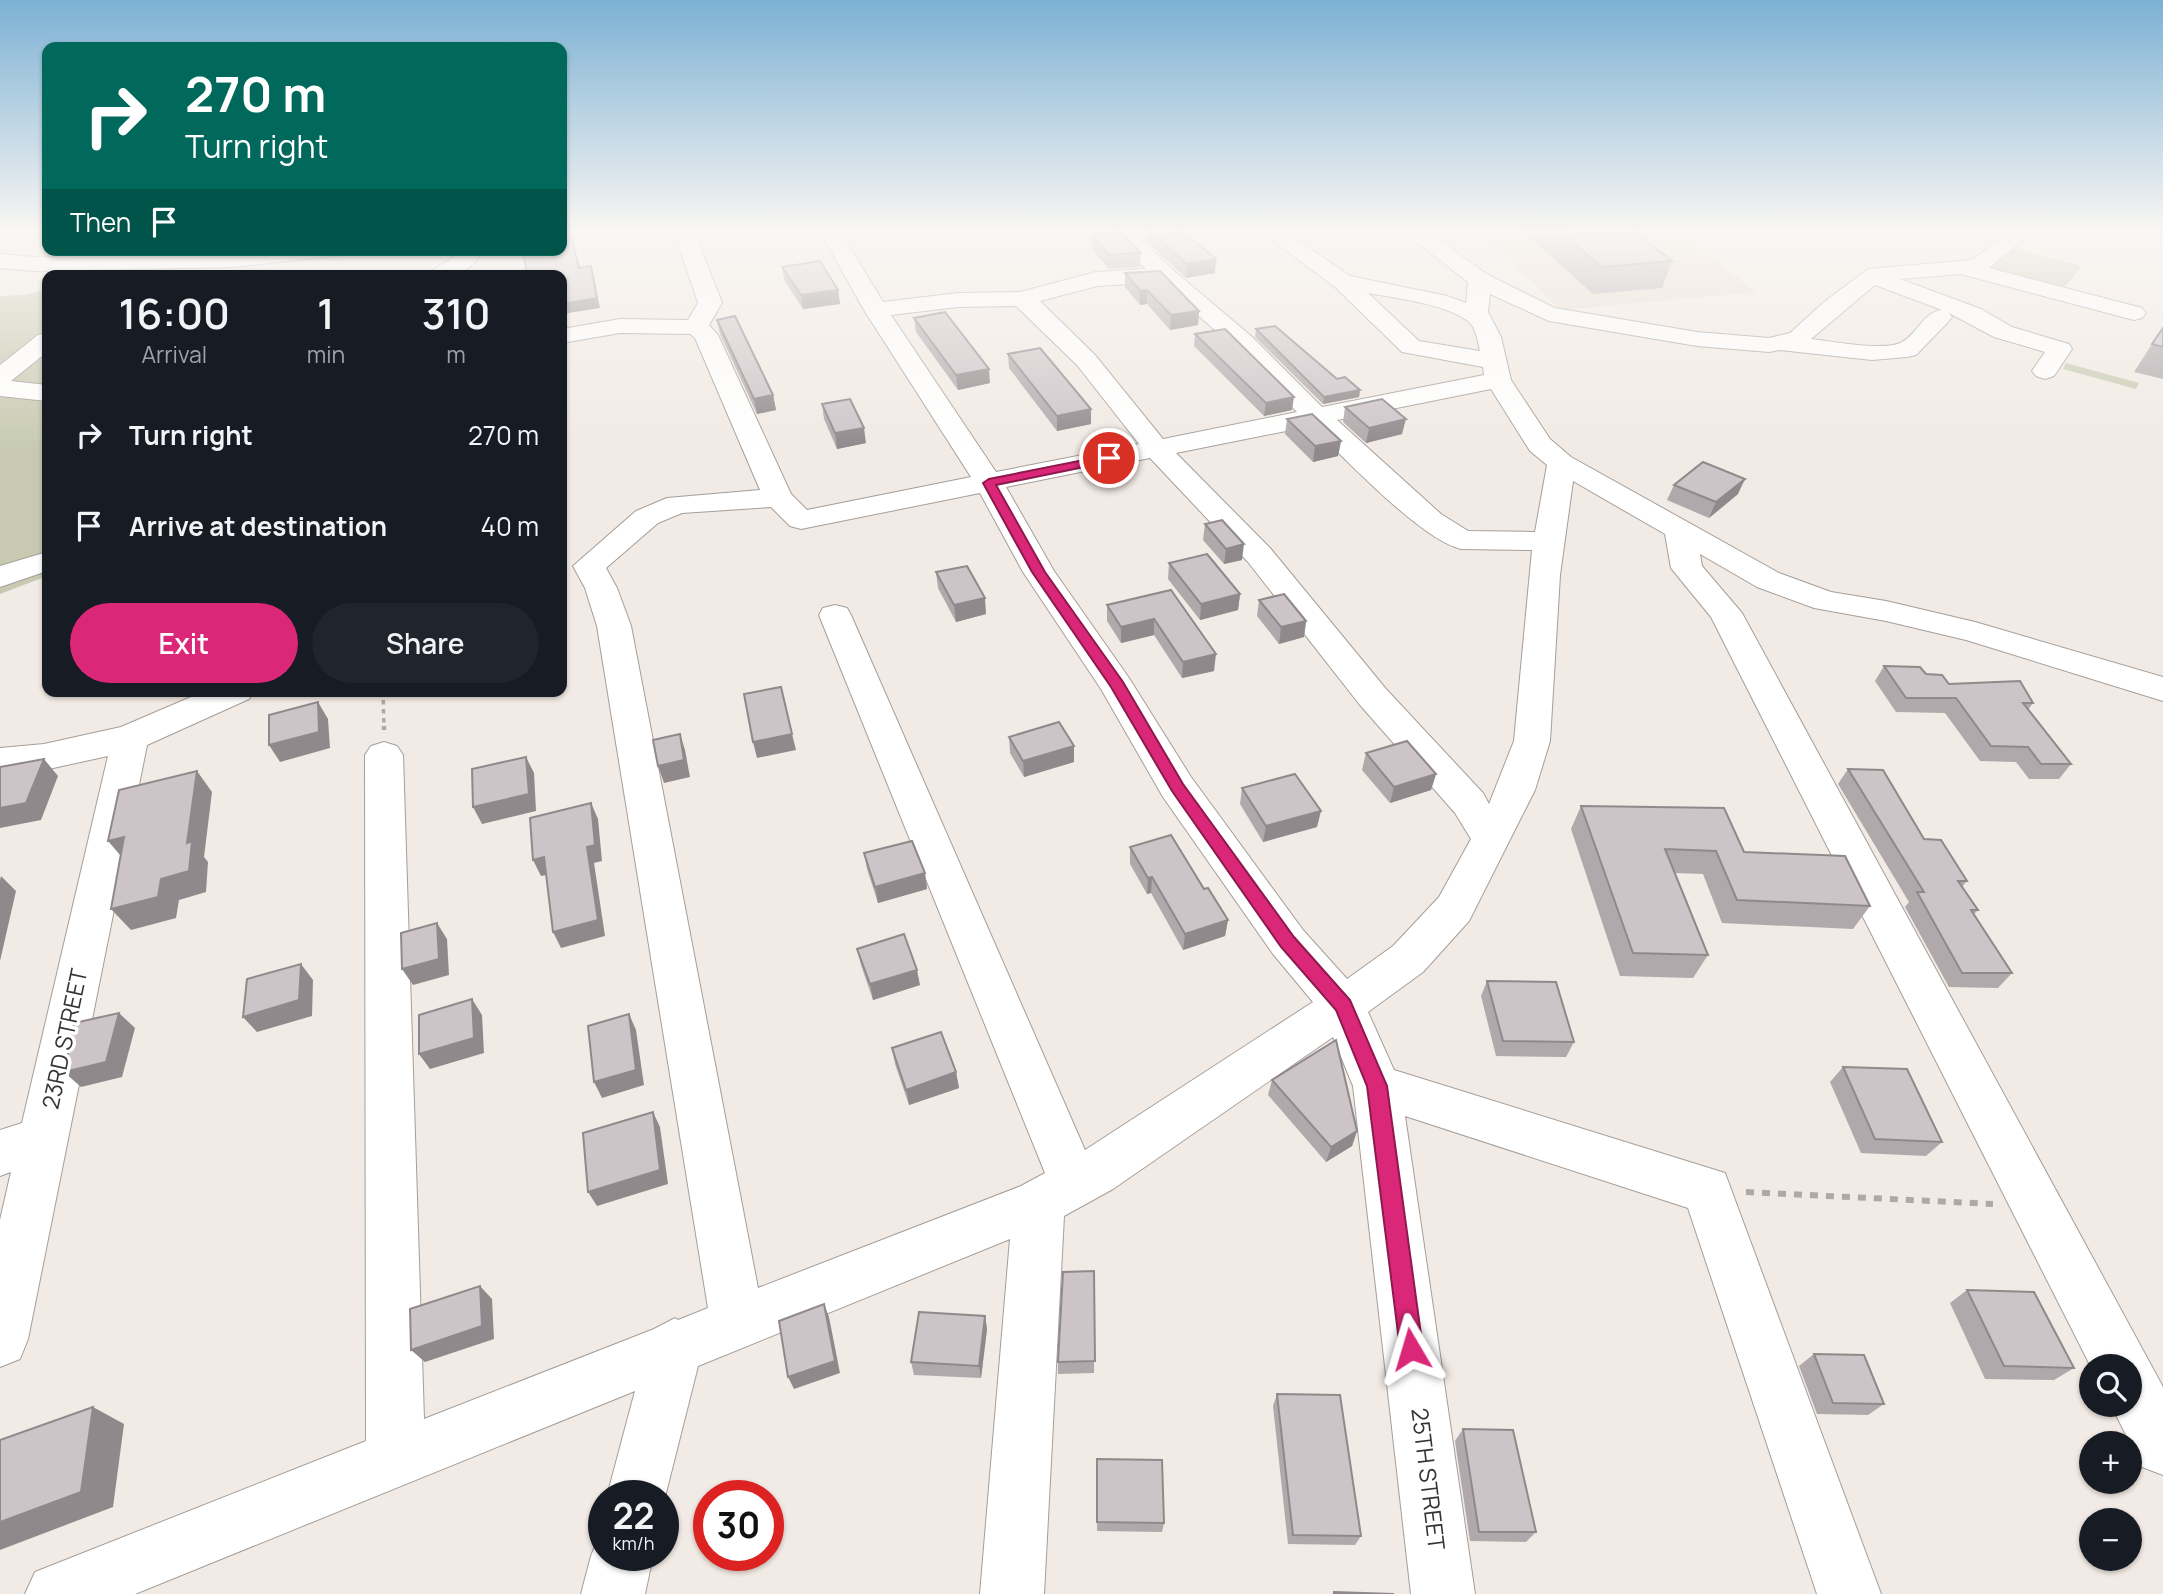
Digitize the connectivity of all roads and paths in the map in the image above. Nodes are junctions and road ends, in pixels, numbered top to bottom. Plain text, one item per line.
1 (710, 302) edge
2 (872, 302) edge
3 (938, 302) edge
4 (1027, 302) edge
5 (1197, 302) edge
6 (1364, 302) edge
7 (1444, 302) edge
8 (1477, 302) edge
9 (1525, 302) edge
10 (1838, 302) edge
11 (1941, 302) edge
12 (2094, 302) edge
13 (876, 310) junction
14 (2134, 313) dead end
15 (1478, 317) junction
16 (1940, 317) dead end
17 (696, 327) junction
18 (567, 335) edge
19 (1783, 343) junction
20 (42, 344) edge
21 (1496, 370) junction
22 (2045, 372) dead end
23 (0, 377) edge
24 (0, 388) edge
25 (42, 392) edge
26 (1317, 417) junction
27 (1157, 449) junction
28 (1561, 463) junction
29 (989, 483) junction
30 (778, 498) junction
31 (1679, 529) junction
32 (1550, 541) junction
33 (42, 563) edge
34 (575, 570) edge
35 (0, 578) edge
36 (835, 615) dead end
37 (2163, 689) edge
38 (223, 697) edge
39 (383, 697) edge
40 (130, 738) junction
41 (384, 755) joint
42 (0, 761) edge
43 (1492, 839) junction
44 (1343, 1006) junction
45 (1377, 1086) junction
46 (22, 1146) edge
47 (1707, 1190) junction
48 (1057, 1193) junction
49 (2036, 1206) junction
50 (737, 1321) junction
51 (0, 1339) edge
52 (675, 1346) junction
53 (2114, 1354) edge
54 (2142, 1406) edge
55 (2163, 1446) edge
56 (396, 1460) junction
57 (641, 1480) edge
58 (618, 1571) edge
59 (57, 1594) edge
60 (613, 1594) edge
61 (1012, 1594) edge
62 (1443, 1594) edge
63 (1849, 1594) edge

1 - 17 street
2 - 13 street, 25TH STREET
3 - 13 street
4 - 27 street
5 - 26 street
6 - 21 street
7 - 15 street
8 - 15 street
9 - 19 street
10 - 19 street
11 - 22 street
12 - 14 street
13 - 29 street, 25TH STREET
15 - 21 street
16 - 19 street
17 - 18 street
17 - 30 street
20 - 23 street
21 - 26 street
21 - 28 street
24 - 25 street
26 - 27 street
26 - 32 street
27 - 29 street
27 - 43 street
28 - 31 street
28 - 32 street
29 - 30 street
29 - 44 street, 25TH STREET
30 - 34 street
31 - 37 street
31 - 49 street
32 - 43 street
33 - 35 street
34 - 50 street
36 - 48 street
38 - 40 street
39 - 41 path
40 - 42 street
40 - 46 street, 23RD STREET
41 - 56 street
43 - 44 street
44 - 45 street, 25TH STREET
44 - 48 street
45 - 47 street
45 - 62 street, 25TH STREET
46 - 51 street, 23RD STREET
47 - 49 path
47 - 63 street
48 - 50 street
48 - 61 street
49 - 53 street
50 - 52 street
52 - 56 street
52 - 57 street
54 - 55 street
56 - 59 street
58 - 60 street

